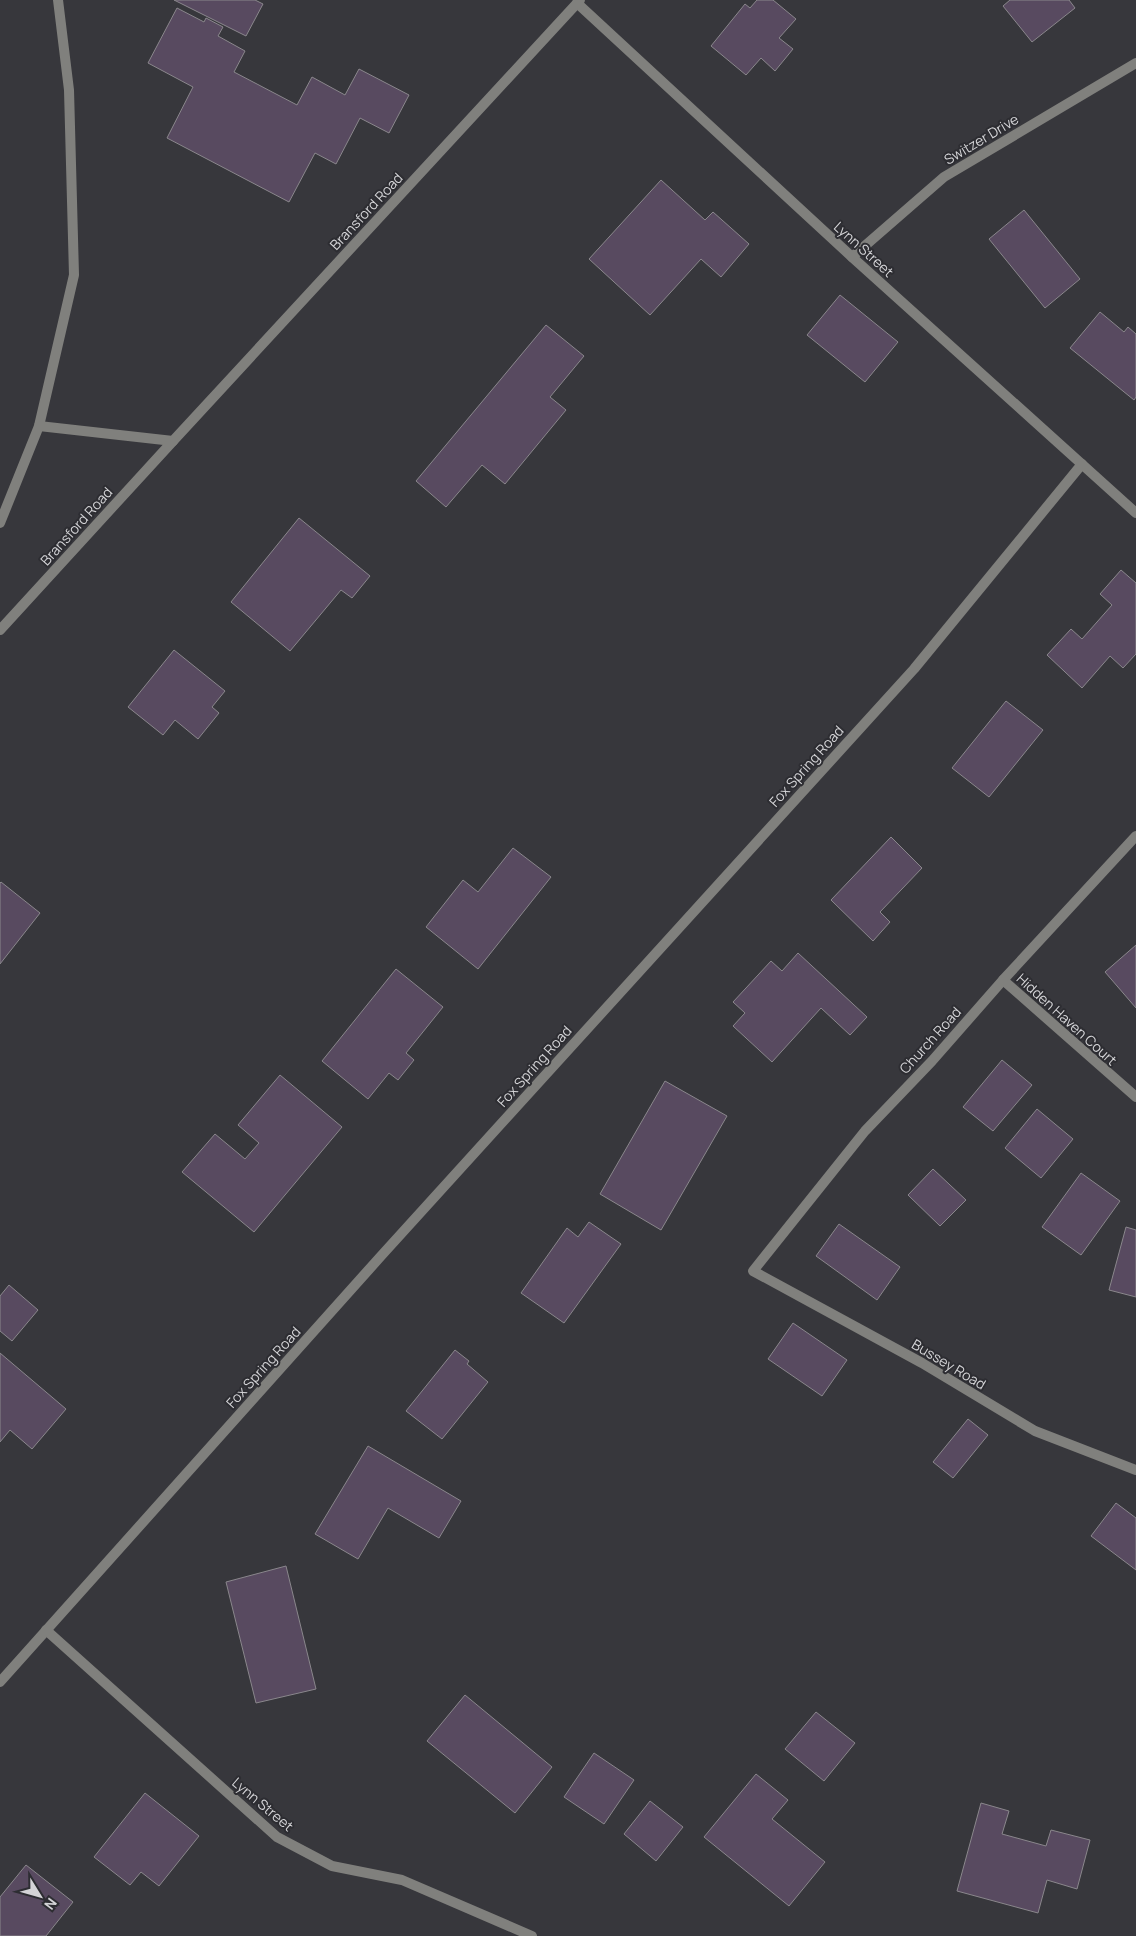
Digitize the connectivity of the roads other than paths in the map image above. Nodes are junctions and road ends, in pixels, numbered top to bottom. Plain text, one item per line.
1 (58, 0) edge
2 (578, 2) edge
3 (1136, 63) edge
4 (852, 257) junction
5 (39, 426) junction
6 (173, 441) junction
7 (1082, 464) junction
8 (1136, 512) edge
9 (0, 523) edge
10 (0, 630) edge
11 (1136, 836) edge
12 (1003, 980) junction
13 (1136, 1097) edge
14 (754, 1271) joint
15 (1136, 1470) edge
16 (46, 1630) junction
17 (0, 1682) edge
18 (532, 1936) edge

1 - 5 street
2 - 4 street, Lynn Street
2 - 6 street, Bransford Road
3 - 4 street, Switzer Drive
4 - 7 street, Lynn Street
5 - 6 street
5 - 9 street
6 - 10 street, Bransford Road
7 - 8 street, Lynn Street
7 - 16 street, Fox Spring Road
11 - 12 street, Church Road
12 - 13 street, Hidden Haven Court
12 - 14 street, Church Road
14 - 15 street, Bussey Road
16 - 17 street, Fox Spring Road
16 - 18 street, Lynn Street

